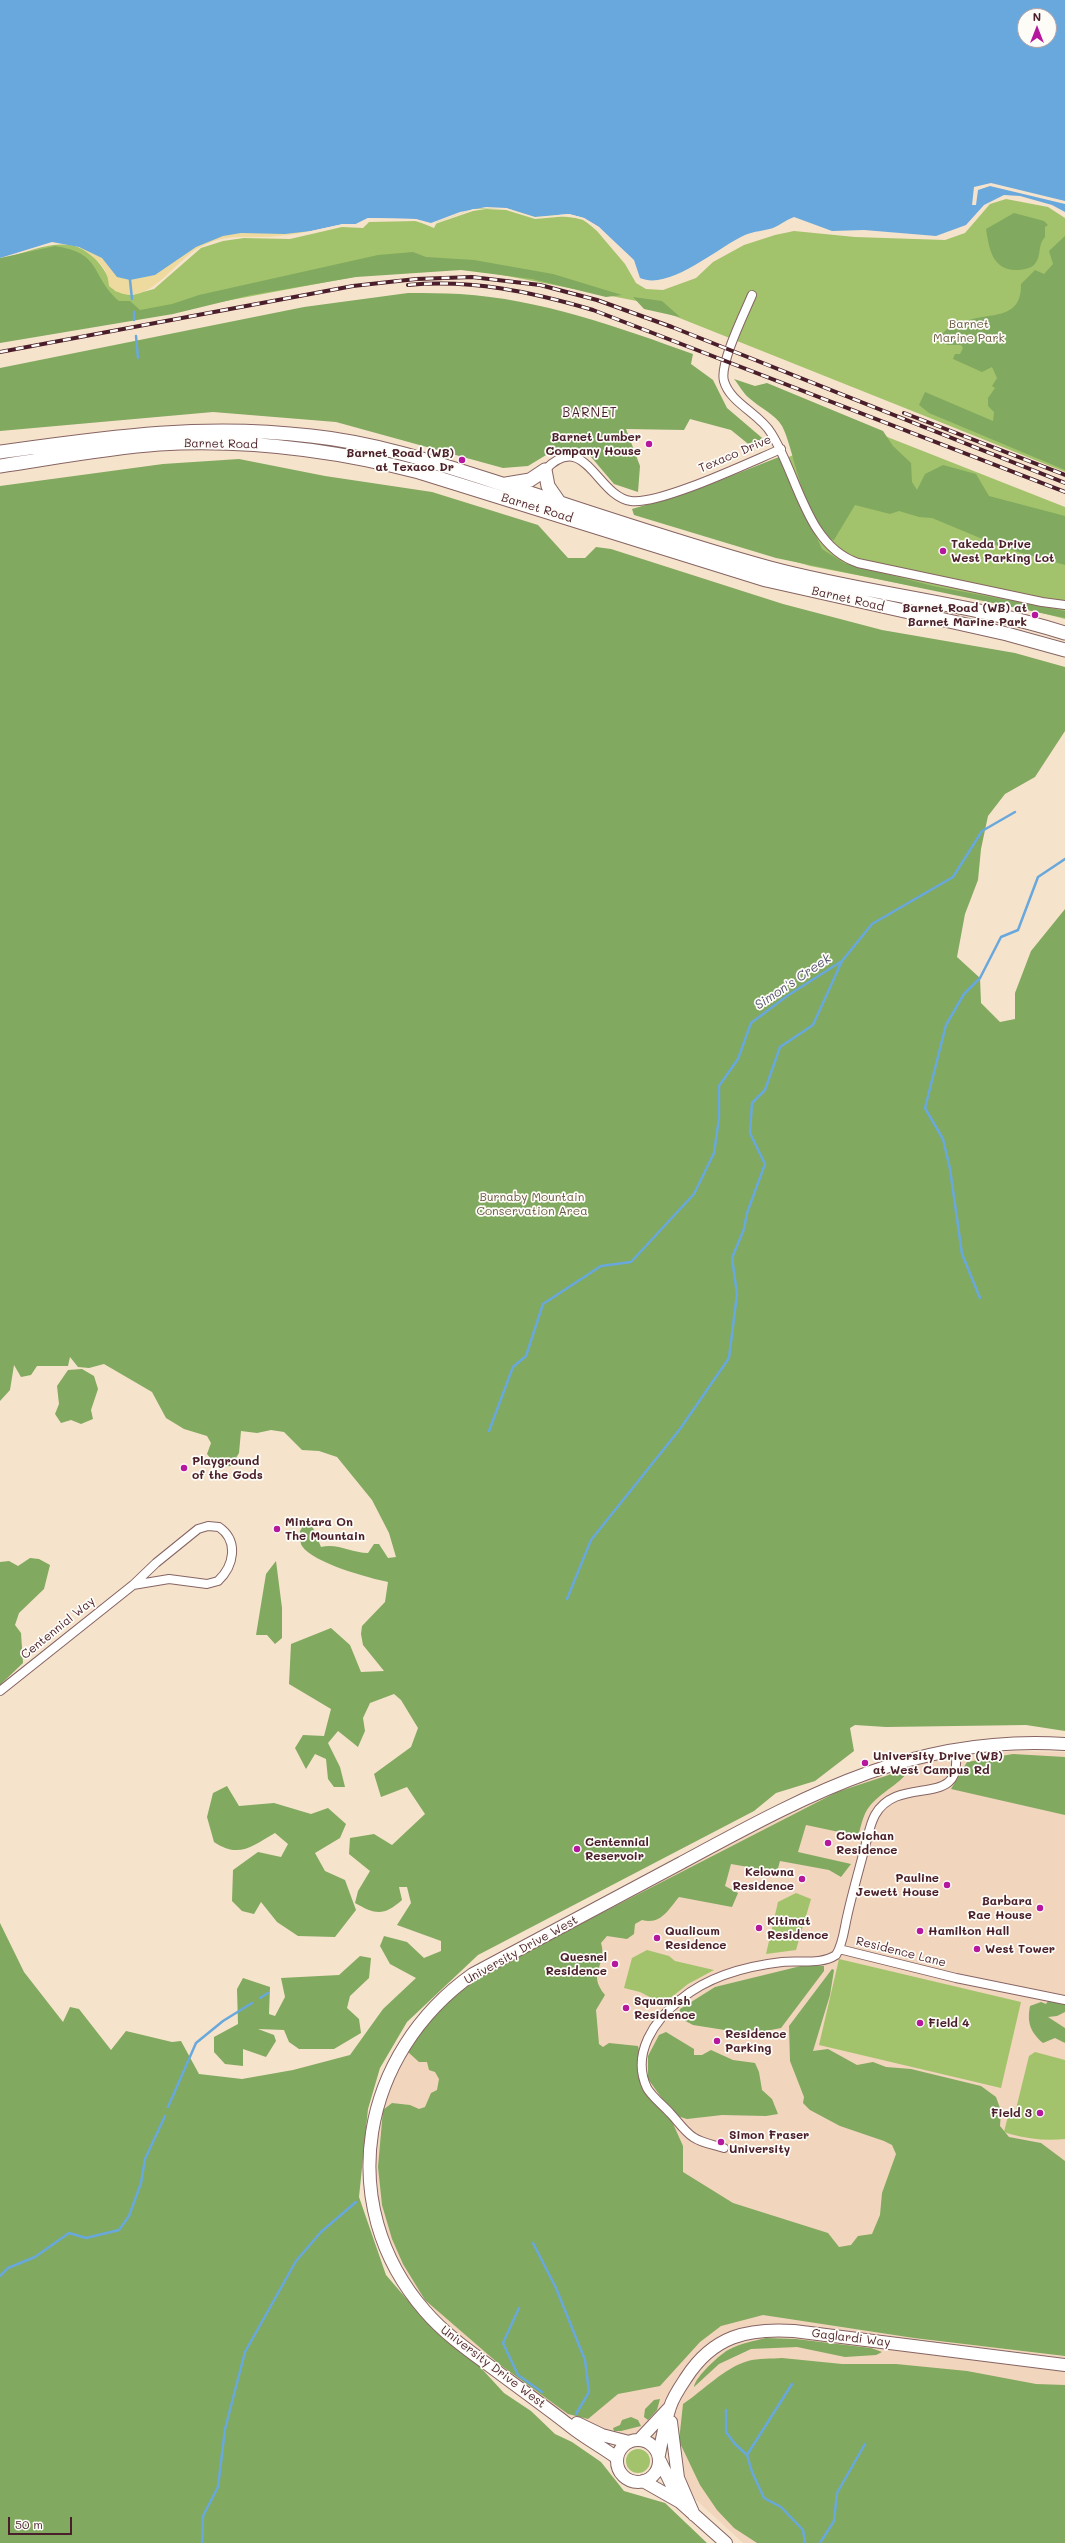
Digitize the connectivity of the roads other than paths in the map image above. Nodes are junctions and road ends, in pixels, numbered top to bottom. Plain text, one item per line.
1 (752, 295) dead end
2 (781, 449) junction
3 (0, 452) edge
4 (0, 466) edge
5 (545, 470) junction
6 (503, 484) junction
7 (560, 502) junction
8 (1065, 605) edge
9 (1065, 633) edge
10 (1065, 650) edge
11 (132, 1585) junction
12 (0, 1692) edge
13 (1065, 1744) edge
14 (955, 1750) junction
15 (839, 1949) junction
16 (1065, 2000) edge
17 (724, 2148) dead end
18 (1065, 2365) edge
19 (670, 2407) junction
20 (563, 2419) junction
21 (634, 2441) junction
22 (618, 2458) junction
23 (659, 2458) junction
24 (643, 2481) junction
25 (680, 2502) junction
26 (694, 2515) junction
27 (726, 2543) edge

1 - 2 street, Texaco Drive
2 - 5 street, Texaco Drive
2 - 8 street
3 - 6 main road, Barnet Road
4 - 10 main road, Barnet Road
5 - 6 main road
5 - 7 main road
6 - 7 main road, Barnet Road
7 - 9 main road, Barnet Road
11 - 11 street, Centennial Way
11 - 12 street, Centennial Way
13 - 14 street, University Drive West
14 - 15 street
14 - 20 street, University Drive West
15 - 16 street, Residence Lane
15 - 17 street, Residence Lane
18 - 19 street, Gaglardi Way
19 - 21 street, Gaglardi Way
19 - 23 street, Gaglardi Way
19 - 26 street
20 - 21 street, University Drive West
20 - 22 street, University Drive West
21 - 22 street
21 - 23 street
22 - 24 street
23 - 24 street
23 - 25 street
24 - 25 street
25 - 26 street
26 - 27 street

